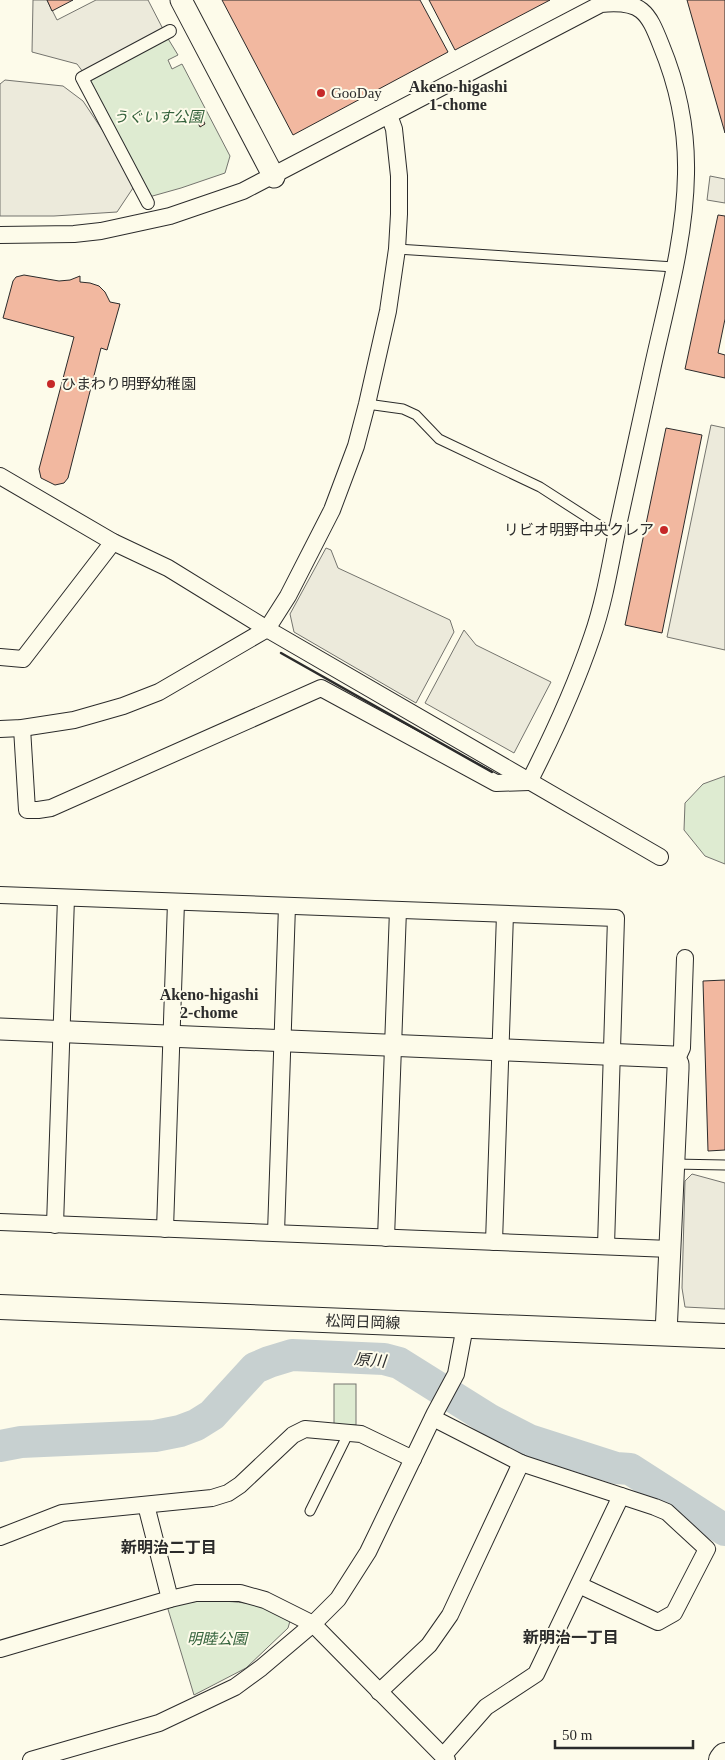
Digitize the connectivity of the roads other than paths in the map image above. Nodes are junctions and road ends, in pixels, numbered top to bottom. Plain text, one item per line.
1 (181, 0) edge
2 (641, 2) edge
3 (170, 31) dead end
4 (389, 115) junction
5 (274, 177) junction
6 (148, 203) dead end
7 (0, 235) edge
8 (397, 249) junction
9 (674, 267) junction
10 (367, 404) junction
11 (2, 482) edge
12 (616, 536) junction
13 (112, 542) junction
14 (267, 629) junction
15 (0, 657) edge
16 (22, 728) junction
17 (0, 729) edge
18 (529, 782) junction
19 (660, 857) dead end
20 (0, 896) edge
21 (66, 898) junction
22 (176, 902) junction
23 (287, 906) junction
24 (398, 910) junction
25 (505, 914) junction
26 (685, 958) dead end
27 (0, 1029) edge
28 (62, 1031) junction
29 (172, 1036) junction
30 (282, 1040) junction
31 (393, 1045) junction
32 (500, 1049) junction
33 (612, 1054) junction
34 (676, 1061) junction
35 (673, 1164) junction
36 (725, 1165) edge
37 (0, 1222) edge
38 (56, 1225) junction
39 (165, 1229) junction
40 (276, 1233) junction
41 (386, 1238) junction
42 (494, 1242) junction
43 (606, 1246) junction
44 (670, 1249) junction
45 (0, 1307) edge
46 (465, 1326) junction
47 (666, 1334) junction
48 (725, 1336) edge
49 (434, 1416) junction
50 (349, 1432) junction
51 (413, 1459) junction
52 (521, 1463) junction
53 (621, 1496) junction
54 (146, 1505) junction
55 (310, 1512) dead end
56 (0, 1538) edge
57 (579, 1585) junction
58 (170, 1599) junction
59 (313, 1624) junction
60 (0, 1649) edge
61 (379, 1692) junction
62 (725, 1756) edge
63 (445, 1758) edge
64 (37, 1759) edge
65 (722, 1760) edge

1 - 5 street
2 - 4 street
2 - 9 street
3 - 6 street
4 - 5 street
4 - 8 street
5 - 7 street
8 - 9 lane
8 - 10 street
9 - 12 street
10 - 12 lane
10 - 14 street
11 - 13 street
12 - 18 street
13 - 14 street
13 - 15 street
14 - 16 street
14 - 18 street
16 - 17 street
16 - 18 street
18 - 19 street
20 - 21 street
21 - 22 street
21 - 28 street
22 - 23 street
22 - 29 street
23 - 24 street
23 - 30 street
24 - 25 street
24 - 31 street
25 - 32 street
25 - 33 street
26 - 34 street
27 - 28 street
28 - 29 street
28 - 38 street
29 - 30 street
29 - 39 street
30 - 31 street
30 - 40 street
31 - 32 street
31 - 41 street
32 - 33 street
32 - 42 street
33 - 34 street
33 - 43 street
34 - 35 street
35 - 36 lane
35 - 44 street
37 - 38 street
38 - 39 street
39 - 40 street
40 - 41 street
41 - 42 street
42 - 43 street
43 - 44 street
44 - 47 street
45 - 46 main road, 松岡日岡線
46 - 47 main road, 松岡日岡線
46 - 49 street
47 - 48 main road, 松岡日岡線
49 - 51 street
49 - 52 street
50 - 51 street
50 - 54 street
50 - 55 lane
51 - 59 street
52 - 53 street
52 - 61 street
53 - 57 street
53 - 57 street
54 - 56 street
54 - 58 street
57 - 63 street
58 - 59 street
58 - 60 street
59 - 61 street
59 - 64 street
61 - 63 street
62 - 65 main road

